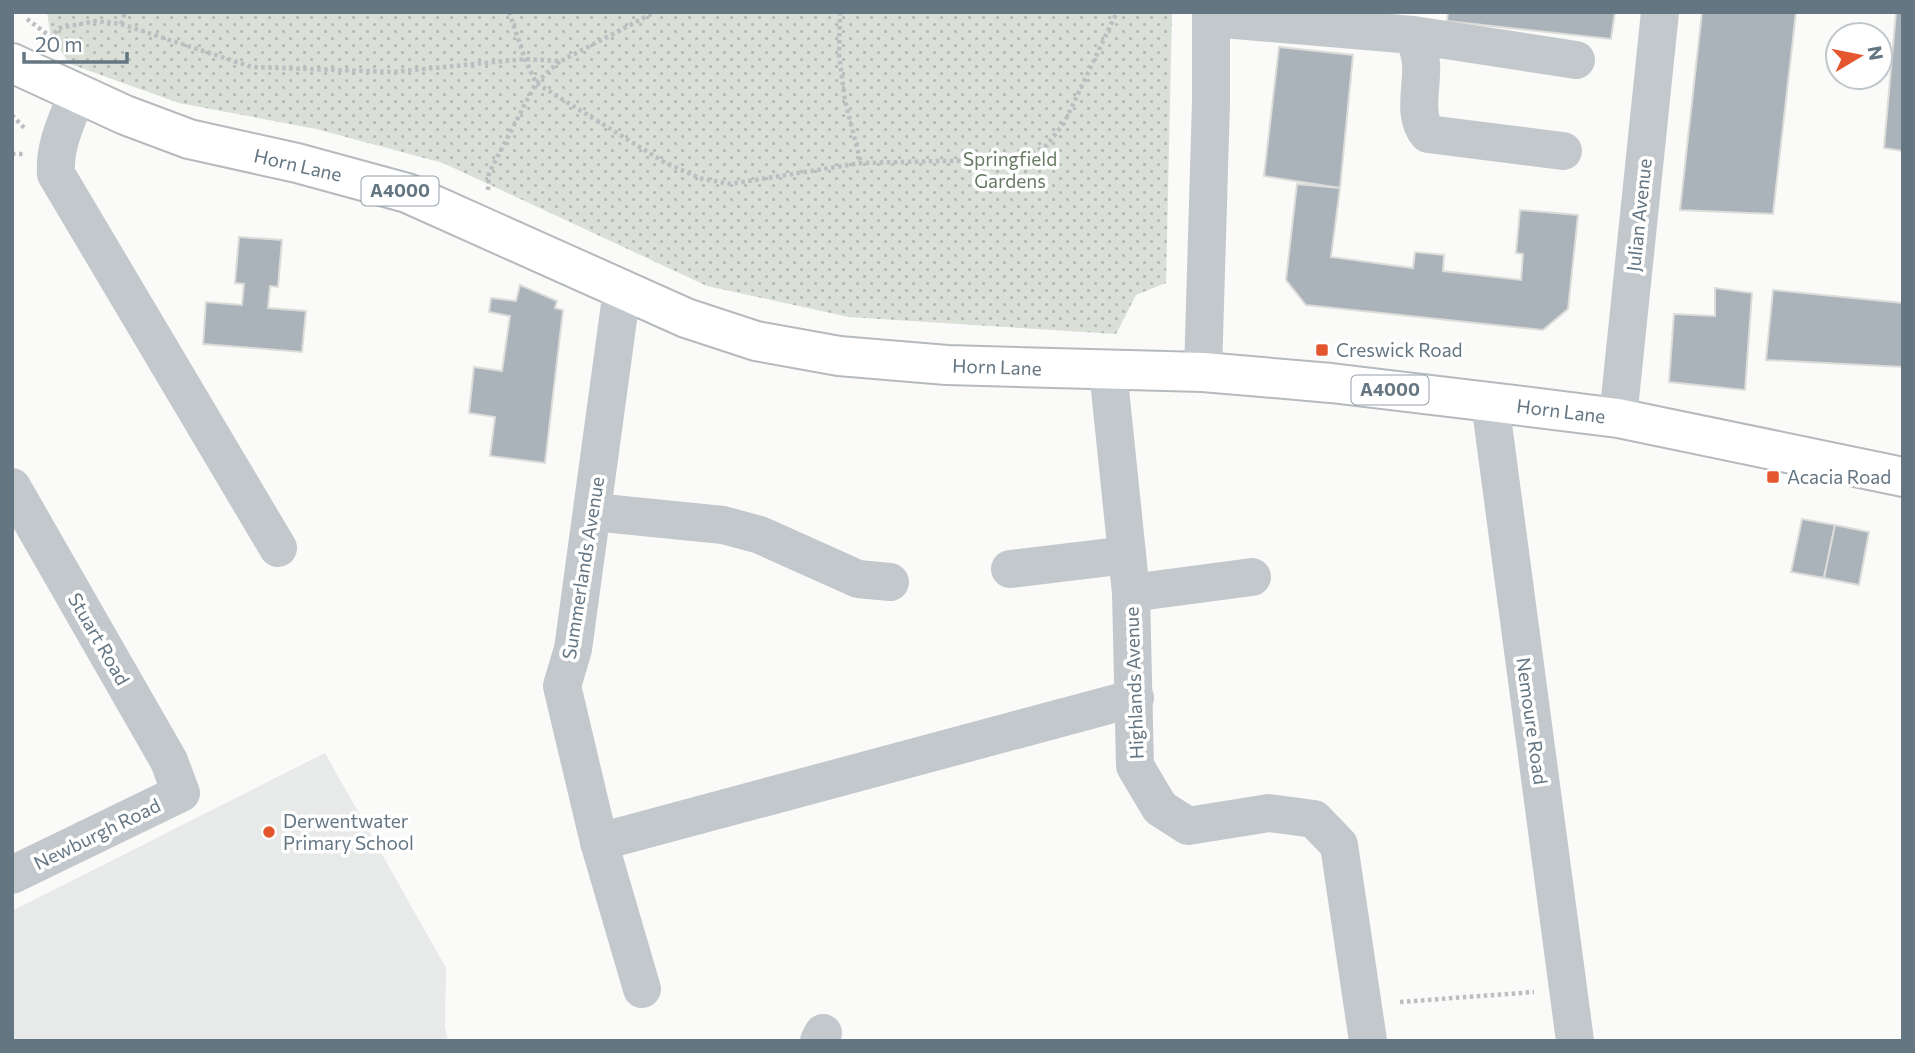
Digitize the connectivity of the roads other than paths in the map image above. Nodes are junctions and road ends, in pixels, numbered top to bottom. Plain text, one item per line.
1 (1660, 12) edge
2 (1211, 15) edge
3 (1413, 35) junction
4 (1576, 60) dead end
5 (12, 63) edge
6 (77, 94) junction
7 (1563, 151) dead end
8 (622, 290) junction
9 (1108, 370) junction
10 (1203, 372) junction
11 (1490, 402) junction
12 (1618, 418) junction
13 (1903, 477) edge
14 (12, 487) edge
15 (593, 512) junction
16 (278, 548) dead end
17 (1127, 555) junction
18 (1010, 569) dead end
19 (1252, 577) dead end
20 (890, 582) dead end
21 (1130, 593) junction
22 (1135, 698) junction
23 (181, 793) joint
24 (599, 842) junction
25 (12, 875) edge
26 (642, 989) dead end
27 (1368, 1041) edge
28 (1575, 1041) edge

1 - 12 street, Julian Avenue
2 - 3 street
2 - 10 street
3 - 4 street
3 - 7 street
5 - 6 main road, A4000
6 - 8 main road, Horn Lane / A4000
6 - 16 street
8 - 9 main road, Horn Lane / A4000
8 - 15 street, Summerlands Avenue
9 - 10 main road, Horn Lane / A4000
9 - 17 street, Highlands Avenue
10 - 11 main road, Horn Lane / A4000
11 - 12 main road, Horn Lane / A4000
11 - 28 street, Nemoure Road
12 - 13 main road, Horn Lane / A4000
14 - 23 street, Stuart Road
15 - 20 street
15 - 24 street, Summerlands Avenue
17 - 18 street
17 - 21 street, Highlands Avenue
19 - 21 street
21 - 22 street, Highlands Avenue
22 - 24 street
22 - 27 street, Highlands Avenue
23 - 25 street, Newburgh Road
24 - 26 street, Summerlands Avenue

